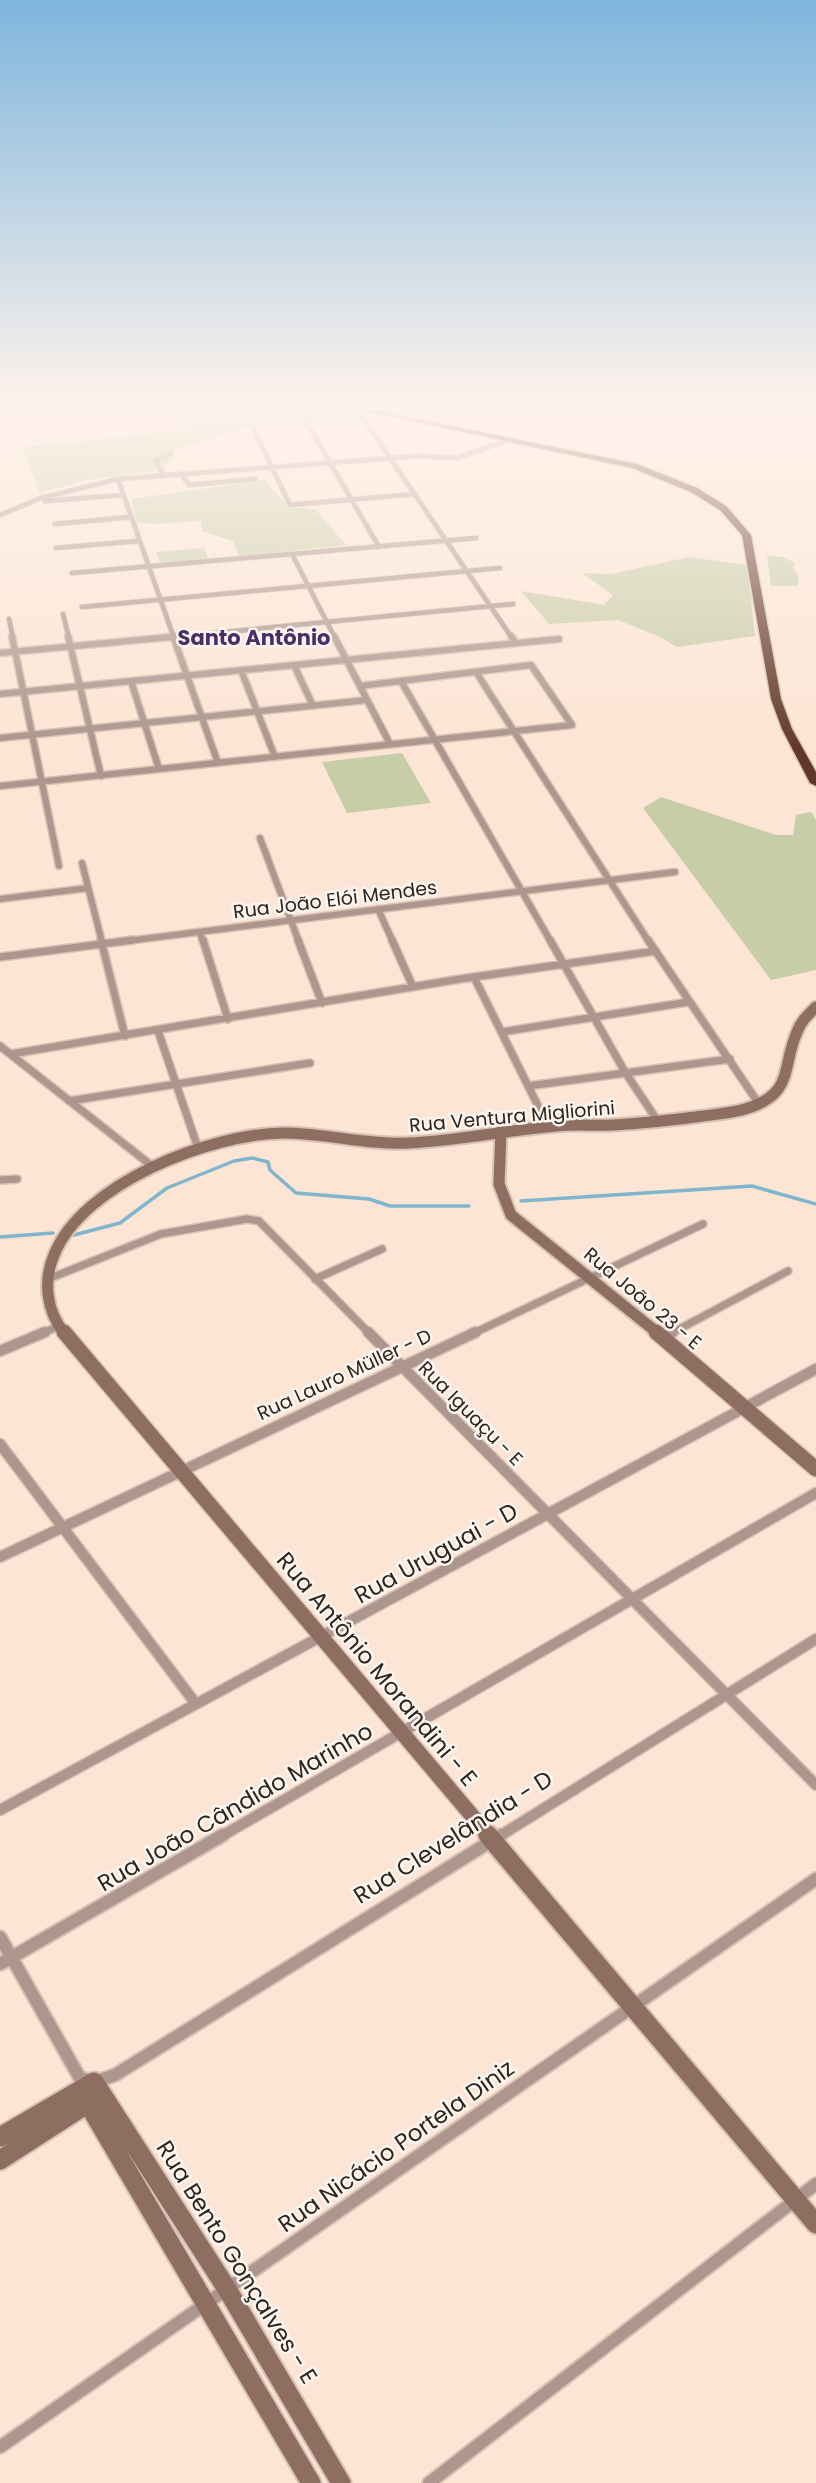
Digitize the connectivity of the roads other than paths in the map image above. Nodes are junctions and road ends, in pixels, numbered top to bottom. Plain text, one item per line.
1 (360, 516) edge
2 (429, 516) edge
3 (731, 516) edge
4 (130, 517) joint
5 (55, 524) dead end
6 (476, 538) dead end
7 (138, 541) junction
8 (446, 541) junction
9 (379, 547) junction
10 (56, 548) dead end
11 (292, 554) junction
12 (147, 567) junction
13 (500, 568) dead end
14 (467, 571) junction
15 (72, 573) dead end
16 (309, 586) junction
17 (158, 600) junction
18 (513, 604) dead end
19 (491, 606) junction
20 (82, 607) dead end
21 (63, 614) dead end
22 (9, 619) dead end
23 (327, 622) junction
24 (171, 637) junction
25 (559, 639) dead end
26 (516, 643) junction
27 (70, 646) junction
28 (16, 651) junction
29 (0, 653) edge
30 (347, 660) junction
31 (294, 665) junction
32 (241, 670) junction
33 (475, 672) junction
34 (185, 676) junction
35 (131, 681) junction
36 (401, 681) junction
37 (79, 686) junction
38 (360, 686) junction
39 (24, 691) junction
40 (0, 694) edge
41 (367, 700) junction
42 (313, 706) junction
43 (257, 711) junction
44 (202, 717) junction
45 (146, 724) junction
46 (90, 729) junction
47 (514, 731) junction
48 (32, 735) junction
49 (0, 738) edge
50 (435, 740) junction
51 (390, 744) junction
52 (275, 757) junction
53 (218, 763) junction
54 (159, 769) junction
55 (101, 776) junction
56 (42, 782) junction
57 (816, 783) edge
58 (0, 786) edge
59 (260, 838) dead end
60 (82, 863) dead end
61 (59, 866) dead end
62 (675, 872) dead end
63 (610, 880) junction
64 (88, 888) junction
65 (521, 891) junction
66 (0, 899) edge
67 (378, 909) junction
68 (292, 921) junction
69 (200, 932) junction
70 (102, 945) junction
71 (656, 951) junction
72 (0, 957) edge
73 (563, 964) junction
74 (474, 977) junction
75 (413, 987) junction
76 (688, 1002) junction
77 (323, 1003) junction
78 (816, 1007) edge
79 (593, 1017) junction
80 (228, 1019) junction
81 (158, 1031) junction
82 (502, 1032) junction
83 (125, 1036) junction
84 (0, 1046) edge
85 (11, 1054) junction
86 (730, 1059) junction
87 (310, 1063) dead end
88 (625, 1072) junction
89 (177, 1084) junction
90 (528, 1086) junction
91 (69, 1101) junction
92 (760, 1104) junction
93 (657, 1120) junction
94 (548, 1126) junction
95 (500, 1131) junction
96 (198, 1148) junction
97 (152, 1166) junction
98 (17, 1179) dead end
99 (0, 1180) edge
100 (703, 1224) dead end
101 (382, 1249) dead end
102 (788, 1271) dead end
103 (589, 1276) junction
104 (48, 1279) junction
105 (315, 1279) junction
106 (59, 1326) junction
107 (663, 1338) junction
108 (0, 1351) edge
109 (400, 1367) junction
110 (816, 1369) edge
111 (742, 1407) junction
112 (0, 1444) edge
113 (816, 1469) edge
114 (181, 1471) junction
115 (816, 1493) edge
116 (547, 1514) junction
117 (62, 1528) junction
118 (0, 1557) edge
119 (631, 1599) junction
120 (321, 1637) junction
121 (816, 1639) edge
122 (727, 1696) junction
123 (196, 1704) junction
124 (402, 1734) junction
125 (816, 1785) edge
126 (0, 1810) edge
127 (492, 1842) junction
128 (816, 1879) edge
129 (0, 1937) edge
130 (12, 1957) junction
131 (0, 1964) edge
132 (634, 2006) junction
133 (89, 2089) junction
134 (0, 2137) edge
135 (0, 2160) edge
136 (816, 2185) edge
137 (796, 2200) junction
138 (816, 2224) edge
139 (227, 2289) junction
140 (205, 2304) junction
141 (0, 2447) edge
142 (311, 2483) edge
143 (341, 2483) edge
144 (429, 2483) edge

1 - 9 street
2 - 8 street
3 - 57 highway
4 - 5 street
4 - 7 street
6 - 8 street
7 - 10 street
7 - 12 street
8 - 9 street
8 - 14 street
9 - 11 street
11 - 12 street
11 - 16 street
12 - 15 street
12 - 17 street
13 - 14 street
14 - 16 street
14 - 19 street
16 - 17 street
16 - 23 street
17 - 20 street
17 - 24 street
18 - 19 street
19 - 23 street
19 - 26 street
21 - 27 street
22 - 28 street
23 - 24 street
23 - 30 street
24 - 27 street
24 - 34 street
25 - 26 street
26 - 30 street
27 - 28 street
27 - 37 street
28 - 29 street
28 - 39 street
30 - 31 street
30 - 38 street
31 - 32 street
31 - 42 street
32 - 34 street
32 - 43 street
33 - 36 street
33 - 47 street
33 - 47 street
34 - 35 street
34 - 44 street
35 - 37 street
35 - 45 street
36 - 38 street
36 - 50 street
37 - 39 street
37 - 46 street
38 - 41 street
39 - 40 street
39 - 48 street
41 - 42 street
41 - 51 street
42 - 43 street
43 - 44 street
43 - 52 street
44 - 45 street
44 - 53 street
45 - 46 street
45 - 54 street
46 - 48 street
46 - 55 street
47 - 50 street
47 - 63 street
48 - 49 street
48 - 56 street
50 - 51 street
50 - 65 street
51 - 52 street
52 - 53 street
53 - 54 street
54 - 55 street
55 - 56 street
56 - 58 street
56 - 61 street
59 - 68 street
60 - 64 street
62 - 63 street, Rua João Elói Mendes
63 - 65 street, Rua João Elói Mendes
63 - 71 street
64 - 66 street
64 - 70 street
65 - 67 street, Rua João Elói Mendes
65 - 73 street
67 - 68 street, Rua João Elói Mendes
67 - 75 street
68 - 69 street, Rua João Elói Mendes
68 - 77 street
69 - 70 street, Rua João Elói Mendes
69 - 80 street
70 - 72 street, Rua João Elói Mendes
70 - 83 street
71 - 73 street
71 - 76 street
73 - 74 street
73 - 79 street
74 - 75 street
74 - 82 street
75 - 77 street
76 - 79 street
76 - 86 street
77 - 80 street
78 - 92 street, Rua Ventura Migliorini
79 - 82 street
79 - 88 street
80 - 81 street
81 - 83 street
81 - 89 street
82 - 90 street
83 - 85 street
84 - 85 street
85 - 91 street
86 - 88 street
86 - 92 street
87 - 89 street
88 - 90 street
88 - 93 street
89 - 91 street
89 - 96 street
90 - 94 street
91 - 97 street
92 - 93 street, Rua Ventura Migliorini
93 - 94 street, Rua Ventura Migliorini
94 - 95 street, Rua Ventura Migliorini
95 - 96 street, Rua Ventura Migliorini
95 - 103 street, Rua João 23 - E
96 - 97 street, Rua Ventura Migliorini
97 - 104 street, Rua Antônio Morandini - E
98 - 99 street
100 - 103 street, Rua Lauro Müller - D
101 - 105 street
102 - 107 street
103 - 107 street, Rua João 23 - E
103 - 109 street, Rua Lauro Müller - D
104 - 105 street, Rua Iguaçu - E
104 - 106 street, Rua Antônio Morandini - E
105 - 109 street, Rua Iguaçu - E
106 - 108 street
106 - 114 street, Rua Antônio Morandini - E
107 - 111 street, Rua João 23 - E
109 - 114 street, Rua Lauro Müller - D
109 - 116 street, Rua Iguaçu - E
110 - 111 street, Rua Uruguai - D
111 - 113 street, Rua João 23 - E
111 - 116 street, Rua Uruguai - D
112 - 117 street
114 - 117 street, Rua Lauro Müller - D
114 - 120 street, Rua Antônio Morandini - E
115 - 119 street, Rua João Cândido Marinho
116 - 119 street, Rua Iguaçu - E
116 - 120 street, Rua Uruguai - D
117 - 118 street, Rua Lauro Müller - D
117 - 123 street
119 - 122 street, Rua Iguaçu - E
119 - 124 street, Rua João Cândido Marinho
120 - 123 street, Rua Uruguai - D
120 - 124 street, Rua Antônio Morandini - E
121 - 122 street, Rua Clevelândia - D
122 - 125 street, Rua Iguaçu - E
122 - 127 street, Rua Clevelândia - D
123 - 126 street, Rua Uruguai - D
124 - 127 street, Rua Antônio Morandini - E
124 - 130 street, Rua João Cândido Marinho
127 - 132 street, Rua Antônio Morandini - E
127 - 133 street, Rua Clevelândia - D
128 - 132 street, Rua Nicácio Portela Diniz
129 - 130 street, Rua Bento Gonçalves - E
130 - 131 street, Rua João Cândido Marinho
130 - 133 street, Rua Bento Gonçalves - E
132 - 137 street, Rua Antônio Morandini - E
132 - 139 street, Rua Nicácio Portela Diniz
133 - 134 street, Rua Clevelândia - D
133 - 135 street, Rua Clevelândia - D
133 - 139 street, Rua Bento Gonçalves - E
133 - 140 street, Rua Bento Gonçalves - E
136 - 137 street
137 - 138 street, Rua Antônio Morandini - E
137 - 144 street
139 - 140 street, Rua Nicácio Portela Diniz
139 - 143 street, Rua Bento Gonçalves - E
140 - 141 street, Rua Nicácio Portela Diniz
140 - 142 street, Rua Bento Gonçalves - E

